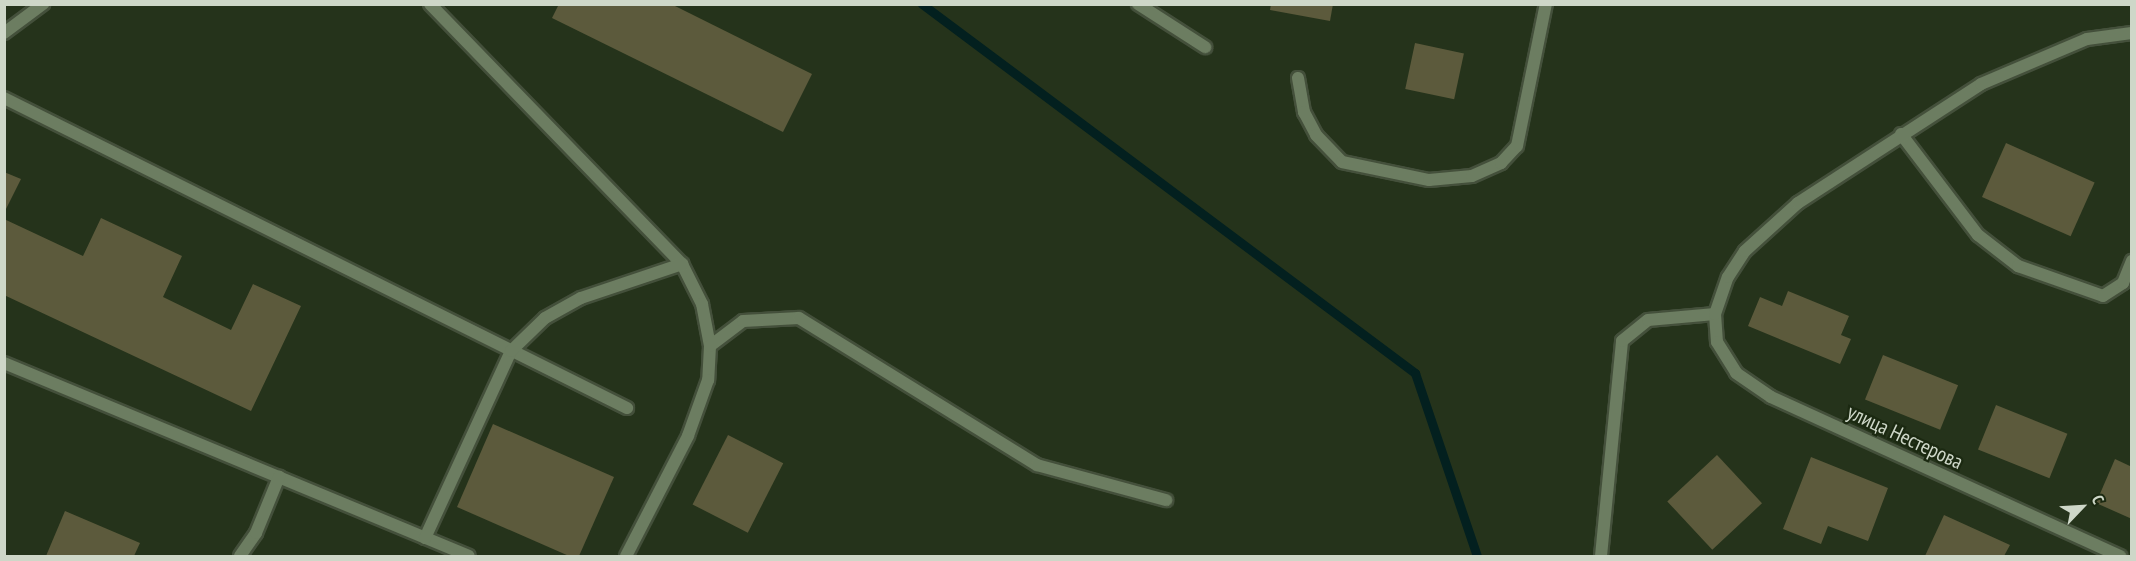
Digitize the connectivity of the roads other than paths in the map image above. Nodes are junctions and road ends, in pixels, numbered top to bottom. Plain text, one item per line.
1 (43, 4) edge
2 (430, 4) edge
3 (1138, 4) edge
4 (1546, 4) edge
5 (4, 33) edge
6 (2132, 33) edge
7 (1205, 47) dead end
8 (1298, 78) dead end
9 (4, 98) edge
10 (1901, 135) junction
11 (2132, 261) edge
12 (682, 264) junction
13 (1715, 314) junction
14 (710, 346) junction
15 (511, 351) junction
16 (4, 363) edge
17 (627, 408) dead end
18 (279, 477) junction
19 (1166, 500) dead end
20 (425, 538) junction
21 (240, 556) edge
22 (469, 556) edge
23 (626, 556) edge
24 (1602, 556) edge
25 (2120, 556) edge

1 - 5 street
2 - 12 street
3 - 7 street
4 - 8 street
6 - 10 street
9 - 15 street
10 - 11 street
10 - 13 street
12 - 14 street
12 - 15 street
13 - 24 street
13 - 25 street, улица Нестерова
14 - 19 street
14 - 23 street
15 - 17 street
15 - 20 street
16 - 18 street
18 - 20 street
18 - 21 street
20 - 22 street

